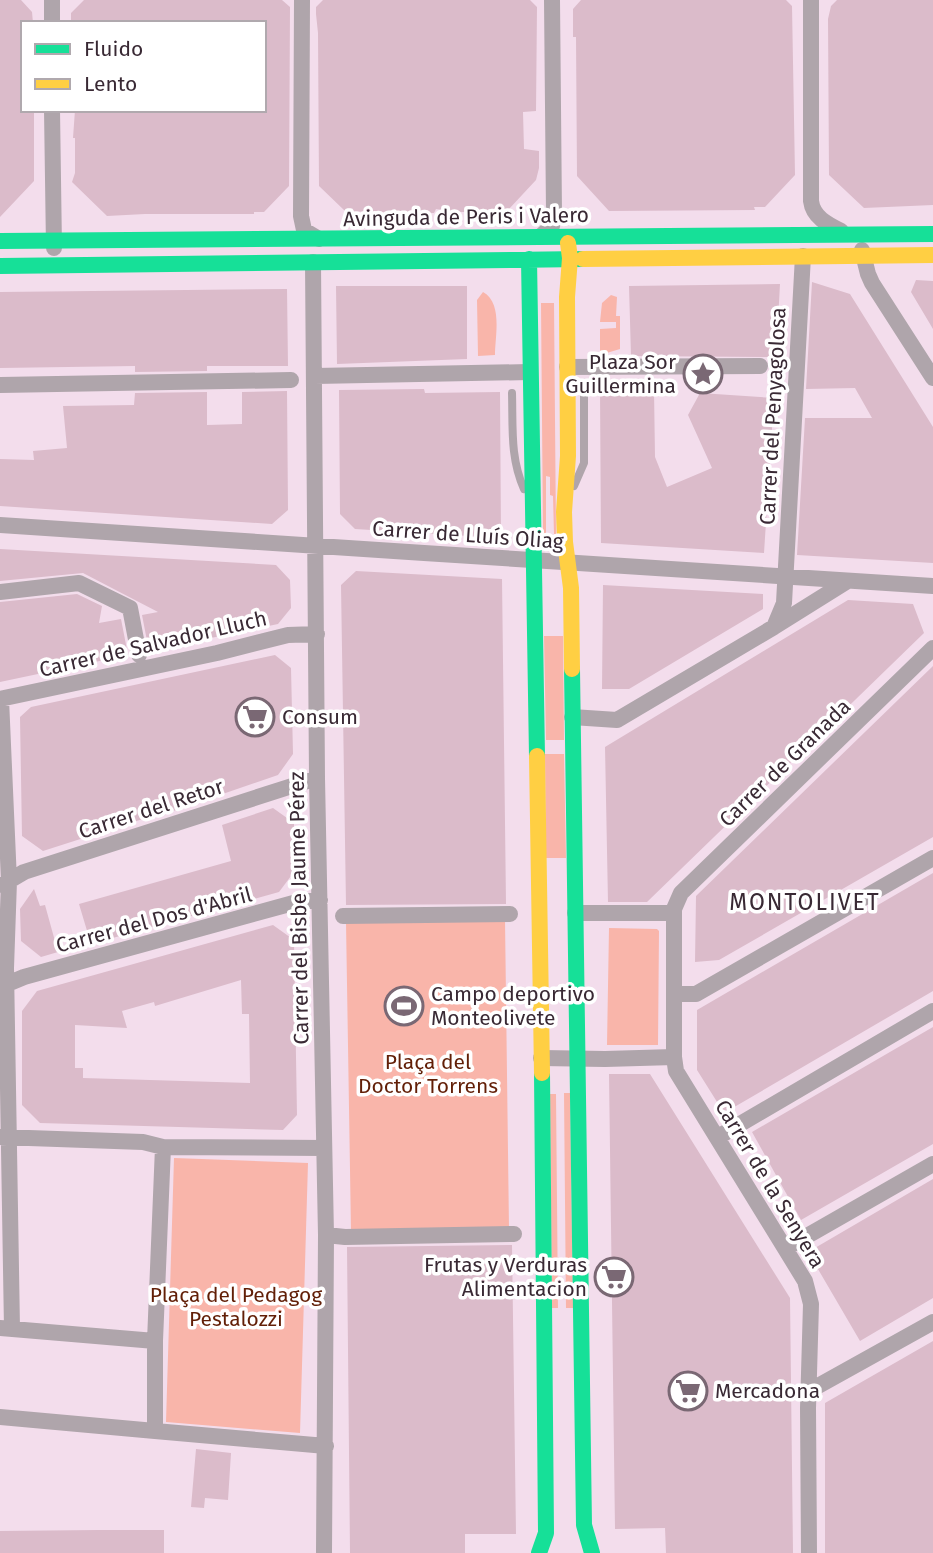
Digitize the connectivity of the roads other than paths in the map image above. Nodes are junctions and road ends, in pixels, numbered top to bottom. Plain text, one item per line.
1 (52, 0) edge
2 (302, 0) edge
3 (552, 0) edge
4 (811, 0) edge
5 (52, 21) edge
6 (52, 112) edge
7 (848, 234) junction
8 (933, 234) edge
9 (541, 236) junction
10 (567, 237) junction
11 (321, 240) junction
12 (0, 241) edge
13 (54, 241) junction
14 (933, 255) edge
15 (803, 256) junction
16 (865, 256) junction
17 (570, 258) junction
18 (529, 259) junction
19 (313, 262) junction
20 (55, 265) junction
21 (0, 266) edge
22 (760, 366) dead end
23 (567, 367) junction
24 (530, 372) junction
25 (315, 376) junction
26 (932, 376) edge
27 (291, 380) dead end
28 (0, 385) edge
29 (584, 392) dead end
30 (513, 393) dead end
31 (564, 512) junction
32 (531, 513) junction
33 (0, 525) edge
34 (315, 545) junction
35 (534, 561) junction
36 (568, 562) junction
37 (785, 579) junction
38 (846, 582) junction
39 (907, 585) junction
40 (933, 586) edge
41 (0, 592) edge
42 (933, 599) edge
43 (774, 627) junction
44 (317, 634) junction
45 (933, 648) edge
46 (139, 655) dead end
47 (1, 699) edge
48 (572, 717) junction
49 (317, 778) junction
50 (933, 858) edge
51 (4, 883) edge
52 (320, 900) junction
53 (575, 913) junction
54 (510, 914) dead end
55 (343, 916) dead end
56 (674, 919) junction
57 (3, 986) edge
58 (675, 994) junction
59 (933, 1011) edge
60 (674, 1057) junction
61 (541, 1058) junction
62 (578, 1059) junction
63 (718, 1137) junction
64 (4, 1138) edge
65 (163, 1147) junction
66 (324, 1148) junction
67 (933, 1164) edge
68 (514, 1234) dead end
69 (326, 1235) junction
70 (786, 1248) junction
71 (933, 1322) edge
72 (6, 1329) edge
73 (155, 1341) junction
74 (809, 1391) junction
75 (0, 1417) edge
76 (155, 1431) junction
77 (326, 1446) junction
78 (324, 1553) edge
79 (539, 1553) edge
80 (592, 1553) edge
81 (809, 1553) edge

1 - 5 street
2 - 11 street
3 - 9 street
4 - 7 street
6 - 13 street
7 - 8 main road, Avinguda de Peris i Valero
7 - 10 main road, Avinguda de Peris i Valero
7 - 16 street
9 - 10 main road, Avinguda de Peris i Valero
9 - 11 main road, Avinguda de Peris i Valero
9 - 18 street
10 - 17 main road
11 - 13 main road, Avinguda de Peris i Valero
12 - 13 main road, Avinguda de Peris i Valero
13 - 20 street
14 - 16 main road, Avinguda de Peris i Valero
15 - 16 main road, Avinguda de Peris i Valero
15 - 17 main road, Avinguda de Peris i Valero
15 - 37 street, Carrer del Penyagolosa
16 - 26 street
17 - 18 main road, Avinguda de Peris i Valero
17 - 23 main road
18 - 19 main road, Avinguda de Peris i Valero
18 - 24 main road
19 - 20 main road, Avinguda de Peris i Valero
19 - 25 street, Carrer del Bisbe Jaume Pérez
20 - 21 main road, Avinguda de Peris i Valero
22 - 23 street
23 - 31 main road
24 - 25 street
24 - 32 main road
25 - 34 street, Carrer del Bisbe Jaume Pérez
27 - 28 street
29 - 31 lane
30 - 32 lane
31 - 36 main road
32 - 35 main road
33 - 34 street, Carrer de Lluís Oliag
34 - 35 street, Carrer de Lluís Oliag
34 - 44 street, Carrer del Bisbe Jaume Pérez
35 - 36 street, Carrer de Lluís Oliag
35 - 61 main road
36 - 37 street, Carrer de Lluís Oliag
36 - 48 main road
37 - 38 street, Carrer de Lluís Oliag
37 - 43 street, Carrer del Penyagolosa
38 - 39 street, Carrer de Lluís Oliag
38 - 43 street
39 - 40 street, Carrer de Lluís Oliag
39 - 42 street
41 - 46 street
43 - 48 street
44 - 47 street, Carrer de Salvador Lluch
44 - 49 street, Carrer del Bisbe Jaume Pérez
45 - 56 street, Carrer de Granada
47 - 51 street
48 - 53 main road
49 - 51 street, Carrer del Retor
49 - 52 street, Carrer del Bisbe Jaume Pérez
50 - 58 street
51 - 57 street
52 - 57 street, Carrer del Dos d'Abril
52 - 66 street, Carrer del Bisbe Jaume Pérez
53 - 56 street
53 - 62 main road
54 - 55 street
56 - 58 street, Carrer de la Senyera
57 - 64 street
58 - 60 street, Carrer de la Senyera
59 - 63 street
60 - 62 street
60 - 63 street, Carrer de la Senyera
61 - 62 street
61 - 79 main road
62 - 80 main road
63 - 70 street, Carrer de la Senyera
64 - 65 street
64 - 72 street
65 - 66 street
65 - 73 street
66 - 69 street, Carrer del Bisbe Jaume Pérez
67 - 70 street
68 - 69 street
69 - 77 street, Carrer del Bisbe Jaume Pérez
70 - 74 street, Carrer de la Senyera
71 - 74 street
72 - 73 street
73 - 76 street
74 - 81 street, Carrer de la Senyera
75 - 76 street
76 - 77 street
77 - 78 street, Carrer del Bisbe Jaume Pérez

